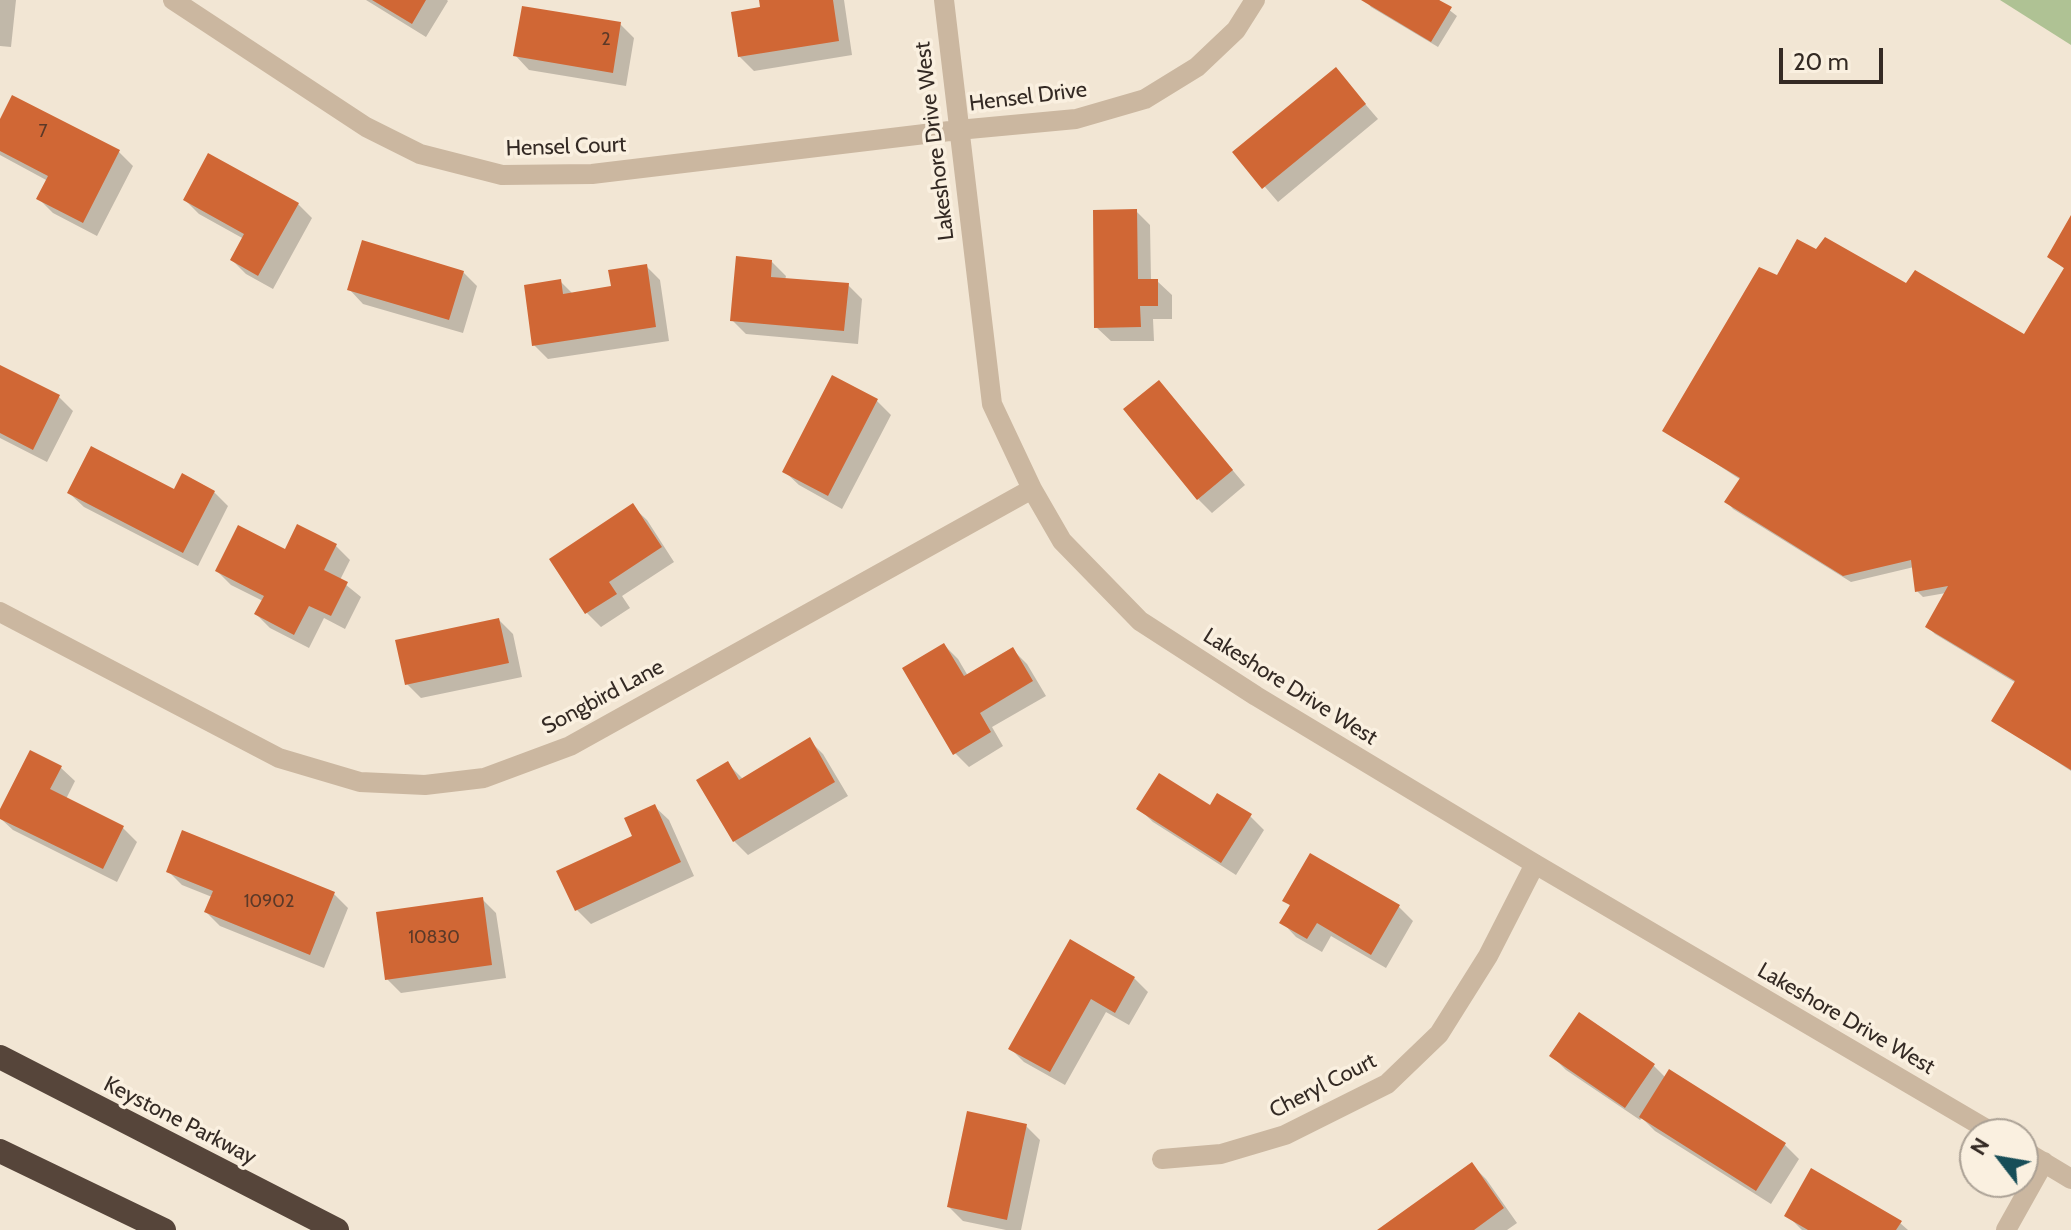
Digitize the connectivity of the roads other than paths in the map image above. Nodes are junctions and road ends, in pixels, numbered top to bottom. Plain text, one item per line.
1 (173, 0) edge
2 (944, 0) edge
3 (1255, 0) edge
4 (958, 130) junction
5 (1032, 489) junction
6 (0, 612) edge
7 (1535, 864) junction
8 (0, 1057) edge
9 (1968, 1118) edge
10 (0, 1151) edge
11 (1162, 1159) dead end
12 (2039, 1159) edge
13 (2044, 1162) junction
14 (2071, 1179) edge
15 (164, 1230) edge
16 (337, 1230) edge
17 (2006, 1230) edge

1 - 4 street, Hensel Court
2 - 4 street, Lakeshore Drive West
3 - 4 street, Hensel Drive
4 - 5 street, Lakeshore Drive West
5 - 6 street, Songbird Lane
5 - 7 street, Lakeshore Drive West
7 - 9 street, Lakeshore Drive West
7 - 11 street, Cheryl Court
8 - 16 highway, Keystone Parkway
10 - 15 highway
12 - 13 street
13 - 14 street
13 - 17 street

